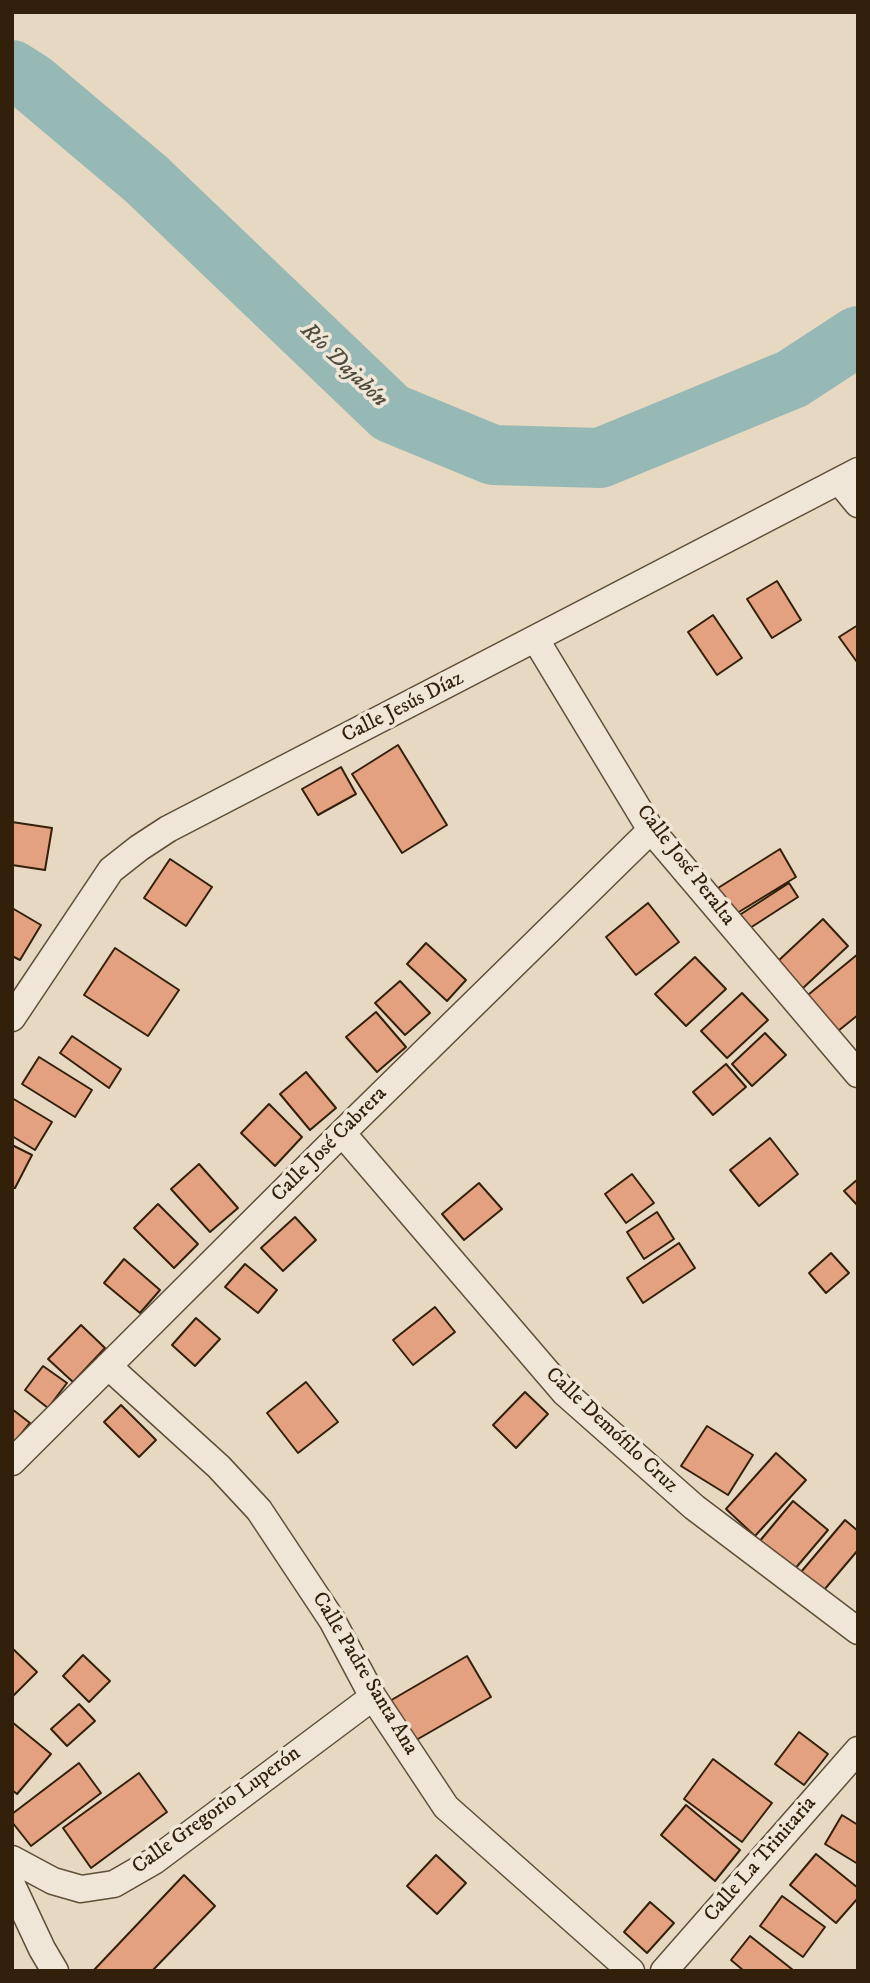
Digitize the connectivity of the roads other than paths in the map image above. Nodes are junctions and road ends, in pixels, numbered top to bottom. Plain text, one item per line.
1 (848, 476) edge
2 (858, 504) edge
3 (536, 640) junction
4 (651, 830) junction
5 (12, 1018) edge
6 (858, 1074) edge
7 (342, 1133) junction
8 (108, 1366) junction
9 (12, 1462) edge
10 (858, 1631) edge
11 (373, 1697) junction
12 (858, 1750) edge
13 (12, 1859) edge
14 (12, 1885) edge
15 (55, 1971) edge
16 (631, 1971) edge
17 (664, 1971) edge

1 - 2 street
1 - 3 street, Calle Jesús Díaz
3 - 4 street, Calle José Peralta
3 - 5 street, Calle Jesús Díaz
4 - 6 street, Calle José Peralta
4 - 7 street, Calle José Cabrera
7 - 8 street, Calle José Cabrera
7 - 10 street, Calle Demófilo Cruz
8 - 9 street, Calle José Cabrera
8 - 11 street, Calle Padre Santa Ana
11 - 13 street, Calle Gregorio Luperón
11 - 16 street, Calle Padre Santa Ana
12 - 17 street, Calle La Trinitaria
14 - 15 street

